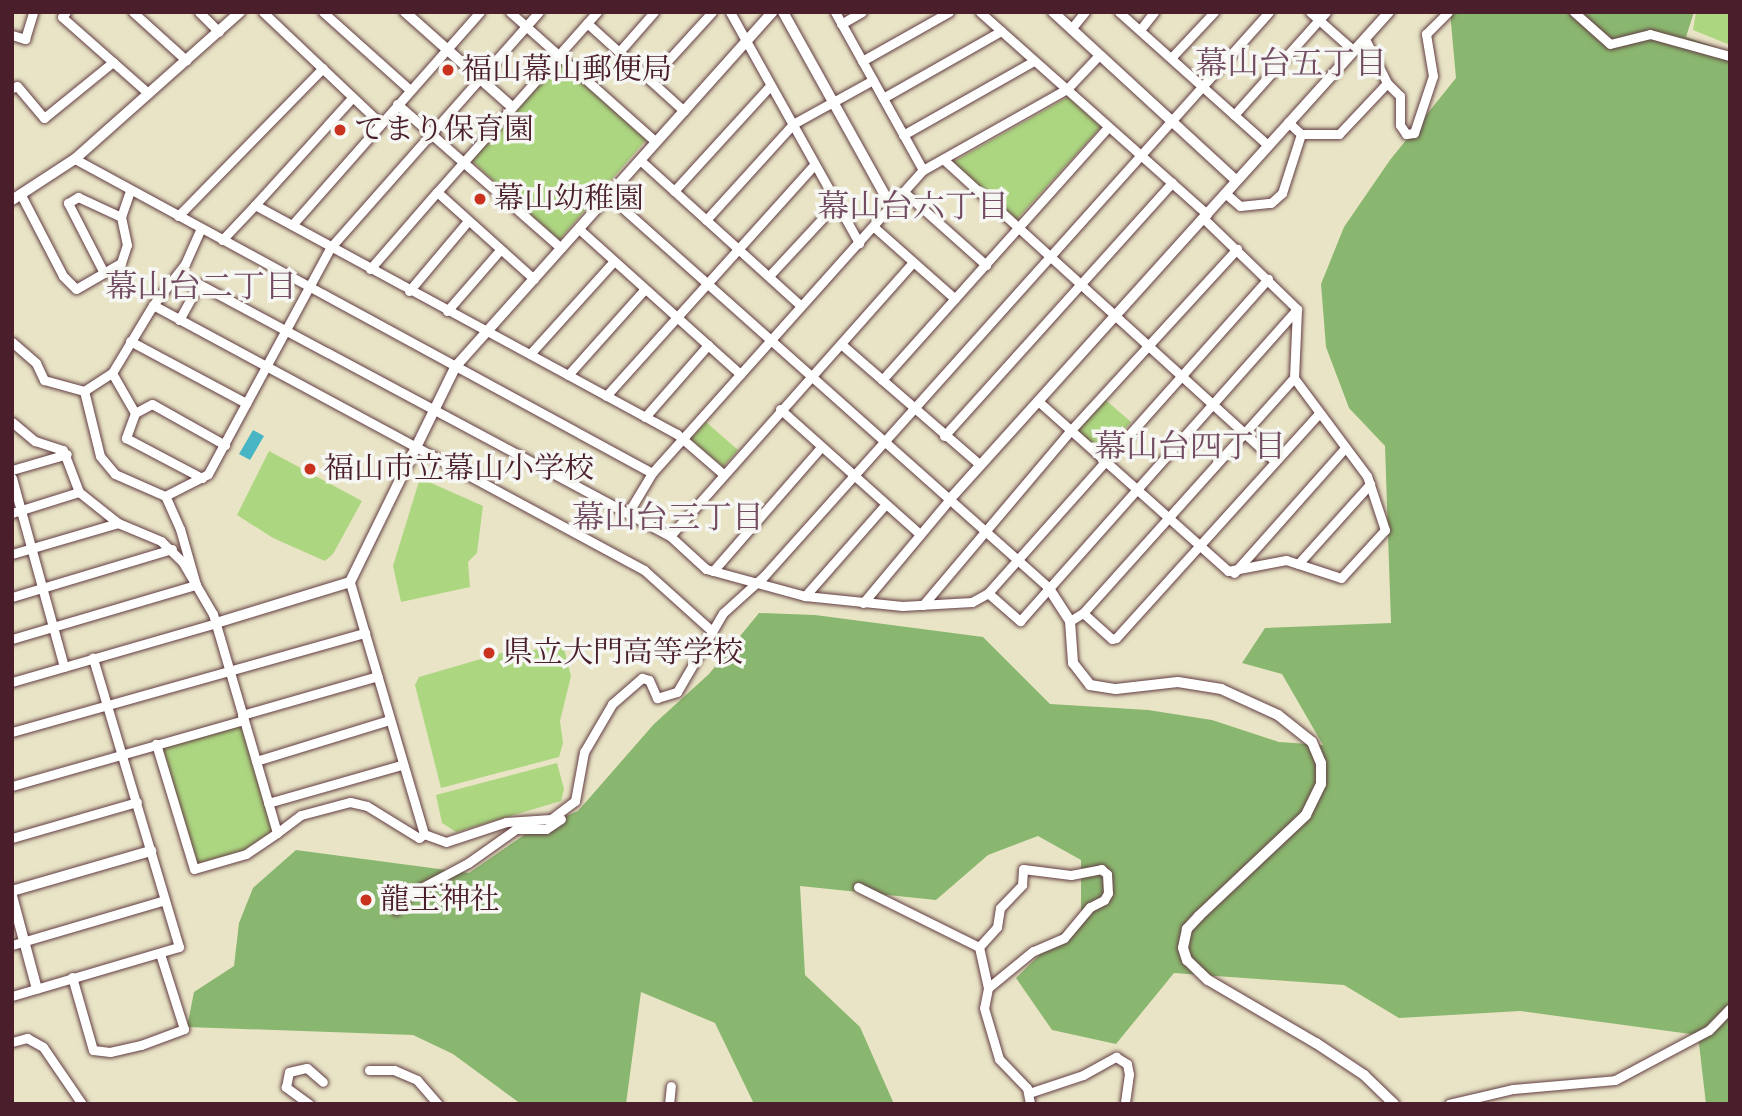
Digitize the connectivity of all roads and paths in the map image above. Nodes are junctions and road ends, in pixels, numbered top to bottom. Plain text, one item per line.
1 (33, 12) edge
2 (66, 12) edge
3 (133, 12) edge
4 (199, 12) edge
5 (240, 12) edge
6 (263, 12) edge
7 (323, 12) edge
8 (405, 12) edge
9 (510, 12) edge
10 (539, 12) edge
11 (597, 12) edge
12 (654, 12) edge
13 (712, 12) edge
14 (730, 12) edge
15 (772, 12) edge
16 (783, 12) edge
17 (835, 12) edge
18 (862, 12) edge
19 (948, 12) edge
20 (980, 12) edge
21 (1053, 12) edge
22 (1085, 12) edge
23 (1119, 12) edge
24 (1154, 12) edge
25 (1214, 12) edge
26 (1269, 12) edge
27 (1310, 12) edge
28 (1326, 12) edge
29 (1389, 12) edge
30 (1448, 12) edge
31 (1574, 12) edge
32 (478, 13) edge
33 (1319, 20) junction
34 (587, 23) junction
35 (841, 24) junction
36 (526, 27) junction
37 (1071, 29) junction
38 (1140, 30) junction
39 (1001, 31) junction
40 (219, 32) junction
41 (12, 35) edge
42 (1365, 39) junction
43 (747, 42) junction
44 (447, 49) junction
45 (1353, 50) junction
46 (619, 52) junction
47 (1099, 55) junction
48 (558, 56) junction
49 (1730, 56) edge
50 (1171, 58) junction
51 (186, 60) junction
52 (862, 61) junction
53 (1034, 61) junction
54 (113, 62) junction
55 (323, 68) junction
56 (479, 78) junction
57 (650, 80) junction
58 (873, 80) junction
59 (1387, 83) junction
60 (770, 86) junction
61 (1202, 87) junction
62 (12, 88) edge
63 (1068, 89) junction
64 (410, 90) junction
65 (148, 93) junction
66 (352, 98) junction
67 (883, 98) junction
68 (832, 102) junction
69 (397, 104) junction
70 (512, 107) junction
71 (684, 111) junction
72 (1234, 115) junction
73 (1172, 121) junction
74 (1288, 122) junction
75 (380, 123) junction
76 (793, 124) junction
77 (1108, 127) junction
78 (432, 134) junction
79 (1301, 134) junction
80 (903, 135) junction
81 (656, 142) junction
82 (1268, 145) junction
83 (1142, 156) junction
84 (75, 159) junction
85 (943, 159) junction
86 (640, 160) junction
87 (463, 161) junction
88 (814, 164) junction
89 (923, 170) junction
90 (1236, 180) junction
91 (1172, 183) junction
92 (130, 191) junction
93 (674, 191) junction
94 (437, 192) junction
95 (904, 192) junction
96 (1225, 193) junction
97 (609, 196) junction
98 (16, 198) edge
99 (836, 204) junction
100 (255, 205) junction
101 (891, 205) junction
102 (178, 216) junction
103 (1205, 216) junction
104 (121, 217) junction
105 (468, 220) junction
106 (706, 220) junction
107 (292, 225) junction
108 (874, 227) junction
109 (1016, 227) junction
110 (201, 228) junction
111 (579, 229) junction
112 (222, 240) junction
113 (859, 243) junction
114 (330, 248) junction
115 (561, 248) junction
116 (738, 248) junction
117 (1237, 249) junction
118 (500, 250) junction
119 (1048, 256) junction
120 (614, 261) junction
121 (913, 262) junction
122 (986, 265) junction
123 (370, 269) junction
124 (104, 273) junction
125 (769, 276) junction
126 (534, 279) junction
127 (1268, 279) junction
128 (707, 282) junction
129 (1080, 284) junction
130 (308, 286) junction
131 (645, 289) junction
132 (409, 290) junction
133 (955, 299) junction
134 (153, 305) junction
135 (801, 306) junction
136 (1297, 309) junction
137 (447, 311) junction
138 (676, 317) junction
139 (1114, 318) junction
140 (179, 320) junction
141 (283, 327) junction
142 (487, 331) junction
143 (771, 340) junction
144 (130, 341) junction
145 (12, 342) edge
146 (841, 344) junction
147 (708, 345) junction
148 (1149, 348) junction
149 (530, 355) junction
150 (456, 366) junction
151 (264, 367) junction
152 (112, 373) junction
153 (740, 374) junction
154 (568, 375) junction
155 (813, 375) junction
156 (1181, 376) junction
157 (1293, 378) junction
158 (882, 380) junction
159 (84, 391) junction
160 (607, 396) junction
161 (1038, 401) junction
162 (246, 403) junction
163 (1212, 404) junction
164 (434, 407) junction
165 (780, 409) junction
166 (915, 409) junction
167 (135, 413) junction
168 (1319, 414) junction
169 (645, 417) junction
170 (12, 422) edge
171 (1071, 430) junction
172 (1244, 433) junction
173 (944, 436) junction
174 (682, 438) junction
175 (886, 440) junction
176 (225, 445) junction
177 (414, 445) junction
178 (821, 447) junction
179 (1345, 448) junction
180 (66, 454) junction
181 (1105, 461) junction
182 (1275, 461) junction
183 (980, 465) junction
184 (12, 470) edge
185 (652, 473) junction
186 (723, 474) junction
187 (853, 475) junction
188 (12, 478) edge
189 (202, 478) junction
190 (1370, 484) junction
191 (1136, 489) junction
192 (79, 492) junction
193 (165, 496) junction
194 (950, 499) junction
195 (885, 505) junction
196 (17, 512) edge
197 (628, 513) junction
198 (1168, 518) junction
199 (118, 523) junction
200 (983, 531) junction
201 (920, 534) junction
202 (670, 536) junction
203 (1199, 545) junction
204 (32, 548) junction
205 (172, 549) junction
206 (12, 554) edge
207 (1017, 561) junction
208 (1298, 564) junction
209 (713, 571) junction
210 (1234, 573) junction
211 (350, 582) junction
212 (757, 583) junction
213 (196, 585) junction
214 (43, 587) junction
215 (1048, 587) junction
216 (988, 593) junction
217 (805, 596) junction
218 (12, 597) edge
219 (863, 603) junction
220 (923, 605) junction
221 (1083, 613) junction
222 (1070, 621) junction
223 (216, 623) junction
224 (53, 627) junction
225 (712, 631) junction
226 (365, 633) junction
227 (12, 639) edge
228 (93, 658) junction
229 (64, 667) junction
230 (229, 671) junction
231 (378, 676) junction
232 (12, 681) edge
233 (109, 705) junction
234 (243, 718) junction
235 (389, 720) junction
236 (12, 732) edge
237 (156, 744) junction
238 (123, 753) junction
239 (256, 761) junction
240 (401, 765) junction
241 (12, 786) edge
242 (137, 802) junction
243 (268, 803) junction
244 (571, 804) junction
245 (277, 833) junction
246 (424, 834) junction
247 (12, 838) edge
248 (151, 851) junction
249 (859, 887) dead end
250 (12, 894) edge
251 (165, 900) junction
252 (396, 910) dead end
253 (24, 942) junction
254 (12, 945) edge
255 (979, 947) junction
256 (160, 954) junction
257 (72, 977) junction
258 (988, 988) junction
259 (37, 989) junction
260 (12, 996) edge
261 (1730, 1008) edge
262 (12, 1042) edge
263 (369, 1070) dead end
264 (323, 1082) dead end
265 (671, 1086) dead end
266 (1029, 1093) junction
267 (303, 1103) edge
268 (82, 1104) edge
269 (438, 1104) edge
270 (669, 1104) edge
271 (1030, 1104) edge
272 (1125, 1104) edge
273 (1394, 1104) edge
274 (1449, 1104) edge

1 - 41 street
2 - 54 street
3 - 51 street
4 - 40 street
5 - 40 street
6 - 55 street
7 - 64 street
8 - 44 street
9 - 36 street
10 - 36 street
11 - 34 street
12 - 46 street
13 - 57 street
14 - 43 street
15 - 43 street
16 - 68 street
17 - 35 street
18 - 35 street
19 - 52 street
20 - 39 street
21 - 37 street
22 - 37 street
23 - 38 street
24 - 38 street
25 - 50 street
26 - 61 street
27 - 33 street
28 - 33 street
29 - 42 street
30 - 59 street
31 - 49 street
32 - 44 street
33 - 45 street
33 - 72 street
34 - 46 street
34 - 48 street
35 - 52 street
36 - 48 street
36 - 56 street
37 - 47 street
38 - 50 street
39 - 53 street
39 - 67 street
40 - 51 street
42 - 45 street
42 - 59 street
43 - 60 street
43 - 71 street
44 - 56 street
44 - 64 street
45 - 74 street
46 - 57 street
47 - 63 street
47 - 73 street
48 - 70 street
48 - 81 street
50 - 61 street
51 - 65 street
52 - 58 street
53 - 63 street
53 - 80 street
54 - 62 street
54 - 65 street
55 - 66 street
55 - 102 street
56 - 70 street
56 - 78 street
57 - 71 street
58 - 67 street
58 - 68 street
59 - 79 street
60 - 76 street
60 - 93 street
61 - 72 street
61 - 73 street
63 - 77 street
63 - 85 street
64 - 69 street
65 - 84 street
66 - 75 street
66 - 100 street
67 - 80 street
68 - 76 street
68 - 101 street
69 - 75 street
69 - 78 street
70 - 87 street
71 - 81 street
72 - 82 street
73 - 83 street
73 - 90 street
74 - 79 street
74 - 82 street
75 - 107 street
76 - 88 street
76 - 106 street
77 - 83 street
77 - 109 street
78 - 87 street
78 - 114 street
79 - 96 street
80 - 89 street
81 - 86 street
82 - 90 street
83 - 91 street
83 - 119 street
84 - 92 street
84 - 98 street
85 - 89 street
85 - 109 street
86 - 93 street
86 - 97 street
87 - 94 street
87 - 115 street
88 - 99 street
88 - 116 street
89 - 95 street
90 - 96 street
91 - 103 street
91 - 129 street
92 - 102 street
92 - 104 street
93 - 106 street
94 - 105 street
94 - 123 street
95 - 101 street
95 - 122 street
96 - 103 street
97 - 111 street
97 - 128 street
98 - 124 street
99 - 113 street
99 - 125 street
100 - 107 street
100 - 112 street
101 - 108 street
102 - 110 street
103 - 117 street
103 - 139 street
104 - 124 street
104 - 124 street
105 - 118 street
105 - 132 street
106 - 116 street
107 - 114 street
108 - 113 street
108 - 121 street
109 - 119 street
109 - 122 street
110 - 112 street
110 - 134 street
111 - 115 street
111 - 120 street
112 - 130 street
113 - 135 street
114 - 123 street
114 - 130 street
115 - 126 street
116 - 125 street
116 - 128 street
117 - 127 street
117 - 148 street
118 - 126 street
118 - 137 street
119 - 129 street
119 - 166 street
120 - 131 street
120 - 149 street
121 - 133 street
121 - 146 street
122 - 133 street
123 - 132 street
125 - 135 street
126 - 142 street
127 - 136 street
127 - 156 street
128 - 138 street
128 - 143 street
129 - 139 street
129 - 173 street
130 - 141 street
130 - 150 street
131 - 138 street
131 - 154 street
132 - 137 street
133 - 158 street
134 - 140 street
134 - 144 street
135 - 143 street
136 - 157 street
136 - 163 street
137 - 142 street
138 - 147 street
138 - 160 street
139 - 148 street
139 - 161 street
140 - 141 street
140 - 151 street
141 - 151 street
141 - 164 street
142 - 149 street
142 - 150 street
143 - 153 street
143 - 155 street
144 - 152 street
144 - 162 street
145 - 159 street
146 - 155 street
146 - 158 street
147 - 153 street
147 - 169 street
148 - 156 street
148 - 171 street
149 - 154 street
150 - 164 street
150 - 185 street
151 - 162 street
151 - 177 street
152 - 159 street
152 - 167 street
153 - 174 street
154 - 160 street
155 - 165 street
155 - 175 street
156 - 163 street
156 - 181 street
157 - 168 street
157 - 172 street
158 - 166 street
159 - 193 street
160 - 169 street
161 - 171 street
161 - 183 street
162 - 176 street
163 - 172 street
163 - 191 street
164 - 177 street
164 - 197 street
165 - 178 street
165 - 186 street
166 - 173 street
166 - 175 street
167 - 176 street
167 - 189 street
168 - 179 street
168 - 182 street
169 - 174 street
170 - 180 street
171 - 181 street
171 - 200 street
172 - 182 street
172 - 198 street
173 - 183 street
174 - 185 street
174 - 186 street
175 - 187 street
175 - 194 street
176 - 189 street
177 - 211 street
177 - 225 street
178 - 187 street
178 - 209 street
179 - 190 street
179 - 210 street
180 - 184 street
180 - 192 street
181 - 191 street
181 - 207 street
182 - 203 street
183 - 194 street
185 - 197 street
186 - 202 street
187 - 195 street
187 - 212 street
188 - 196 street
189 - 193 street
190 - 208 street
190 - 208 street
191 - 198 street
191 - 215 street
192 - 196 street
192 - 199 street
193 - 213 street
194 - 200 street
194 - 201 street
195 - 201 street
195 - 217 street
196 - 204 street
197 - 202 street
198 - 203 street
198 - 221 street
199 - 204 street
199 - 205 street
200 - 207 street
200 - 220 street
201 - 219 street
202 - 209 street
203 - 210 street
203 - 221 street
204 - 206 street
204 - 214 street
205 - 213 street
205 - 214 street
207 - 215 street
207 - 216 street
208 - 210 street
209 - 212 street
211 - 223 street
211 - 226 street
212 - 217 street
212 - 225 street
213 - 223 street
213 - 224 street
214 - 218 street
214 - 224 street
215 - 216 street
215 - 222 street
216 - 220 street
217 - 219 street
219 - 220 street
221 - 222 street
222 - 273 street
223 - 228 street
223 - 230 street
224 - 227 street
224 - 229 street
225 - 244 street
226 - 230 street
226 - 231 street
228 - 229 street
228 - 233 street
229 - 232 street
230 - 233 street
230 - 234 street
231 - 234 street
231 - 235 street
233 - 236 street
233 - 238 street
234 - 237 street
234 - 239 street
235 - 239 street
235 - 240 street
237 - 238 street
237 - 245 street
238 - 241 street
238 - 242 street
239 - 243 street
240 - 243 street
240 - 246 street
242 - 247 street
242 - 248 street
243 - 245 street
244 - 246 street
244 - 252 street
245 - 246 street
248 - 250 street
248 - 251 street
249 - 255 street
250 - 253 street
251 - 253 street
251 - 256 street
253 - 254 street
253 - 259 street
255 - 258 street
255 - 258 street
256 - 257 street
256 - 257 street
257 - 259 street
258 - 266 street
259 - 260 street
261 - 274 street
262 - 268 street
263 - 269 street
264 - 267 street
265 - 270 street
266 - 271 street
266 - 272 street

